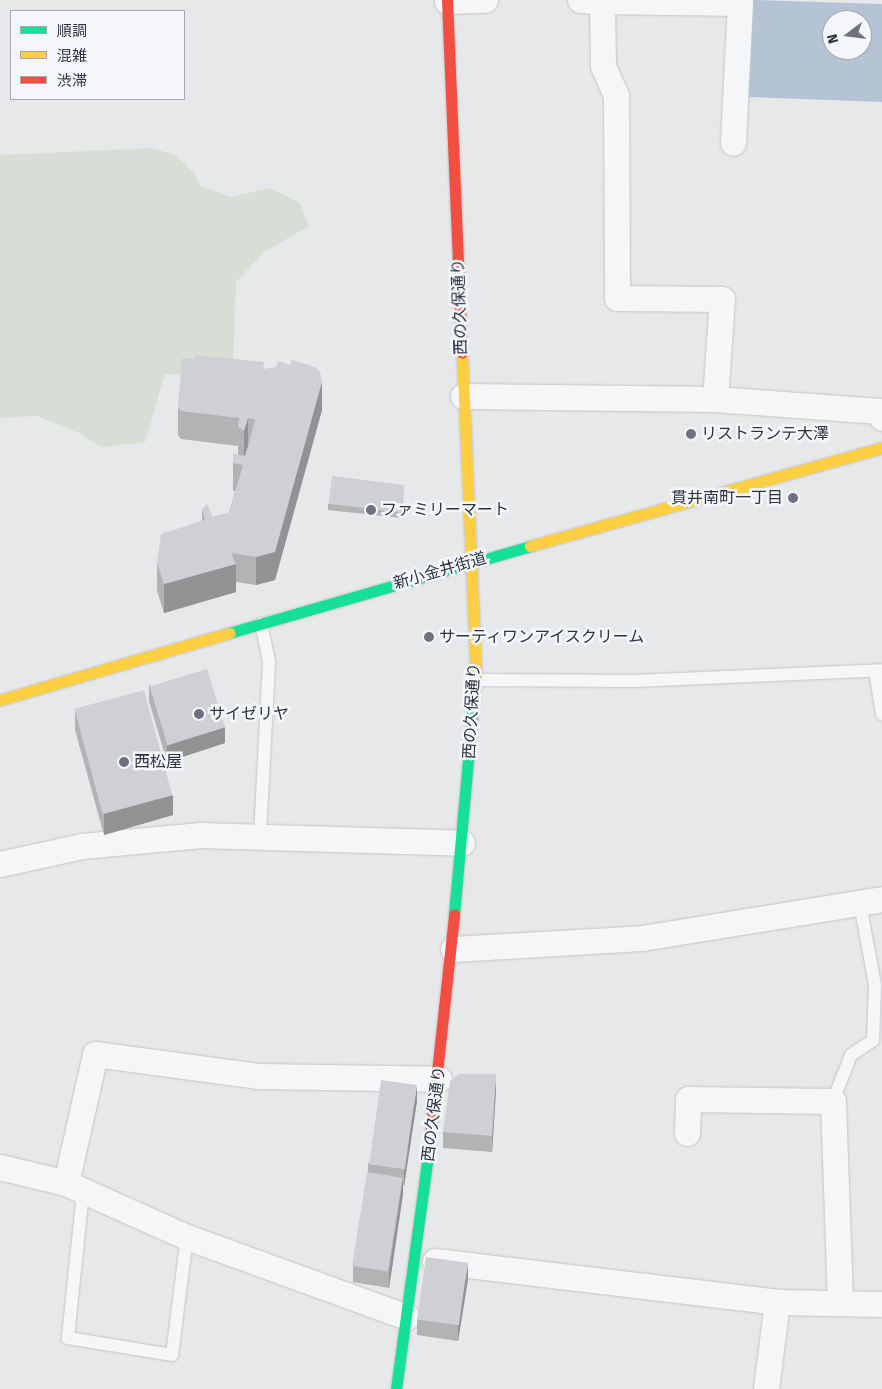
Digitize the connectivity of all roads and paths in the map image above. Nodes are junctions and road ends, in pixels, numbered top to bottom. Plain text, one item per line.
1 (446, 0) edge
2 (485, 0) edge
3 (591, 1) edge
4 (733, 143) dead end
5 (463, 396) junction
6 (715, 399) junction
7 (882, 418) edge
8 (882, 448) edge
9 (471, 562) junction
10 (261, 624) junction
11 (878, 671) edge
12 (476, 680) junction
13 (0, 700) edge
14 (882, 714) edge
15 (260, 835) junction
16 (462, 844) junction
17 (0, 864) edge
18 (871, 901) edge
19 (452, 950) junction
20 (879, 984) edge
21 (439, 1079) junction
22 (833, 1101) junction
23 (687, 1133) dead end
24 (0, 1167) edge
25 (74, 1188) junction
26 (187, 1237) junction
27 (415, 1259) junction
28 (778, 1302) junction
29 (840, 1303) junction
30 (882, 1304) edge
31 (406, 1318) junction
32 (396, 1389) edge
33 (766, 1389) edge

1 - 2 street
1 - 5 street, 西の久保通り
3 - 4 street
3 - 6 street
5 - 6 street
5 - 9 street, 西の久保通り
6 - 7 street
8 - 9 street, 新小金井街道
9 - 10 street, 新小金井街道
9 - 12 street, 西の久保通り
10 - 13 street, 新小金井街道
10 - 15 lane
11 - 12 lane
11 - 14 lane
12 - 16 street, 西の久保通り
15 - 16 street
15 - 17 street
16 - 19 street, 西の久保通り
18 - 19 street
18 - 20 lane
19 - 21 street, 西の久保通り
20 - 22 lane
21 - 25 street
21 - 27 street, 西の久保通り
22 - 23 street
22 - 29 street
24 - 25 street
25 - 26 street
25 - 26 lane
26 - 31 street
27 - 28 street
27 - 31 street, 西の久保通り
28 - 29 street
28 - 33 street
29 - 30 street
31 - 32 street, 西の久保通り

